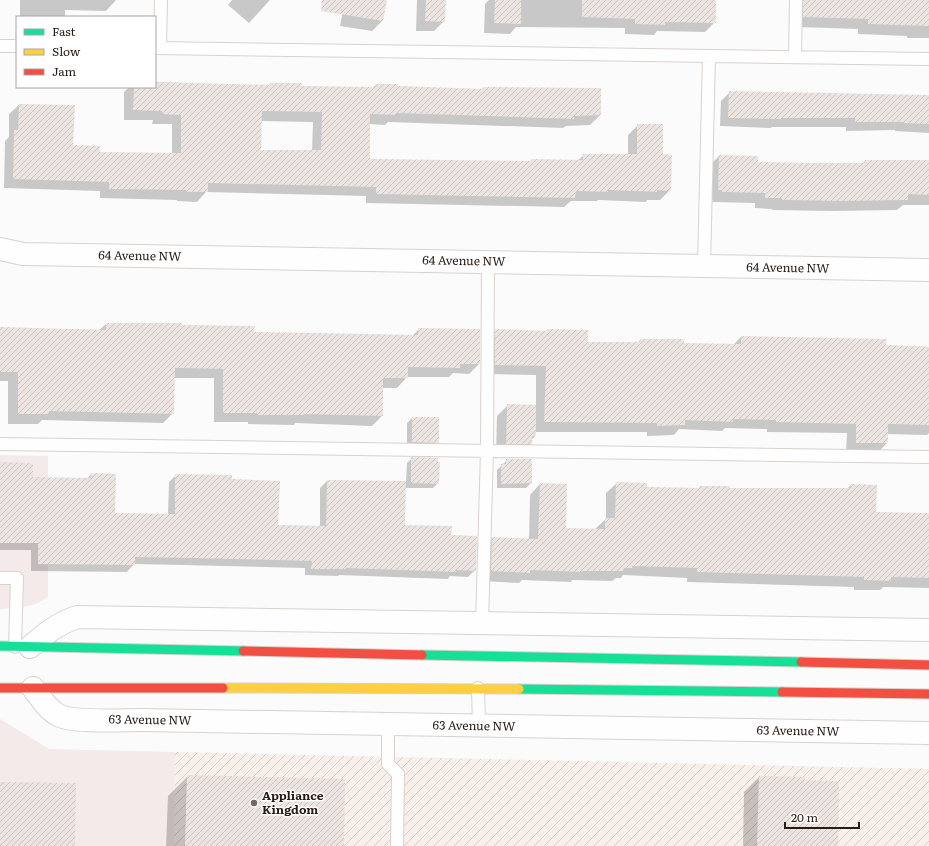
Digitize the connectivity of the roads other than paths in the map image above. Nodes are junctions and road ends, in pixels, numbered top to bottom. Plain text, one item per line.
1 (161, 0) edge
2 (796, 0) edge
3 (0, 46) edge
4 (16, 46) edge
5 (157, 48) edge
6 (709, 56) junction
7 (795, 57) junction
8 (929, 59) edge
9 (0, 249) edge
10 (488, 262) junction
11 (704, 266) junction
12 (929, 270) edge
13 (0, 444) edge
14 (486, 451) junction
15 (929, 457) edge
16 (0, 578) edge
17 (482, 623) junction
18 (929, 630) edge
19 (0, 646) edge
20 (22, 647) junction
21 (929, 665) edge
22 (0, 688) edge
23 (33, 688) junction
24 (478, 688) junction
25 (929, 694) edge
26 (388, 725) junction
27 (478, 726) junction
28 (929, 733) edge
29 (398, 846) edge

1 - 5 lane
2 - 7 lane
3 - 4 lane
5 - 6 lane
6 - 7 lane
6 - 11 lane
7 - 8 lane
9 - 10 street, 64 Avenue NW
10 - 11 street, 64 Avenue NW
10 - 14 lane
11 - 12 street, 64 Avenue NW
13 - 14 lane
14 - 15 lane
14 - 17 lane
16 - 20 lane
17 - 18 street
17 - 20 street
19 - 20 main road
20 - 21 main road
22 - 23 main road
23 - 24 main road
23 - 26 street, 63 Avenue NW
24 - 25 main road
24 - 27 lane
26 - 27 street, 63 Avenue NW
26 - 29 lane
27 - 28 street, 63 Avenue NW

